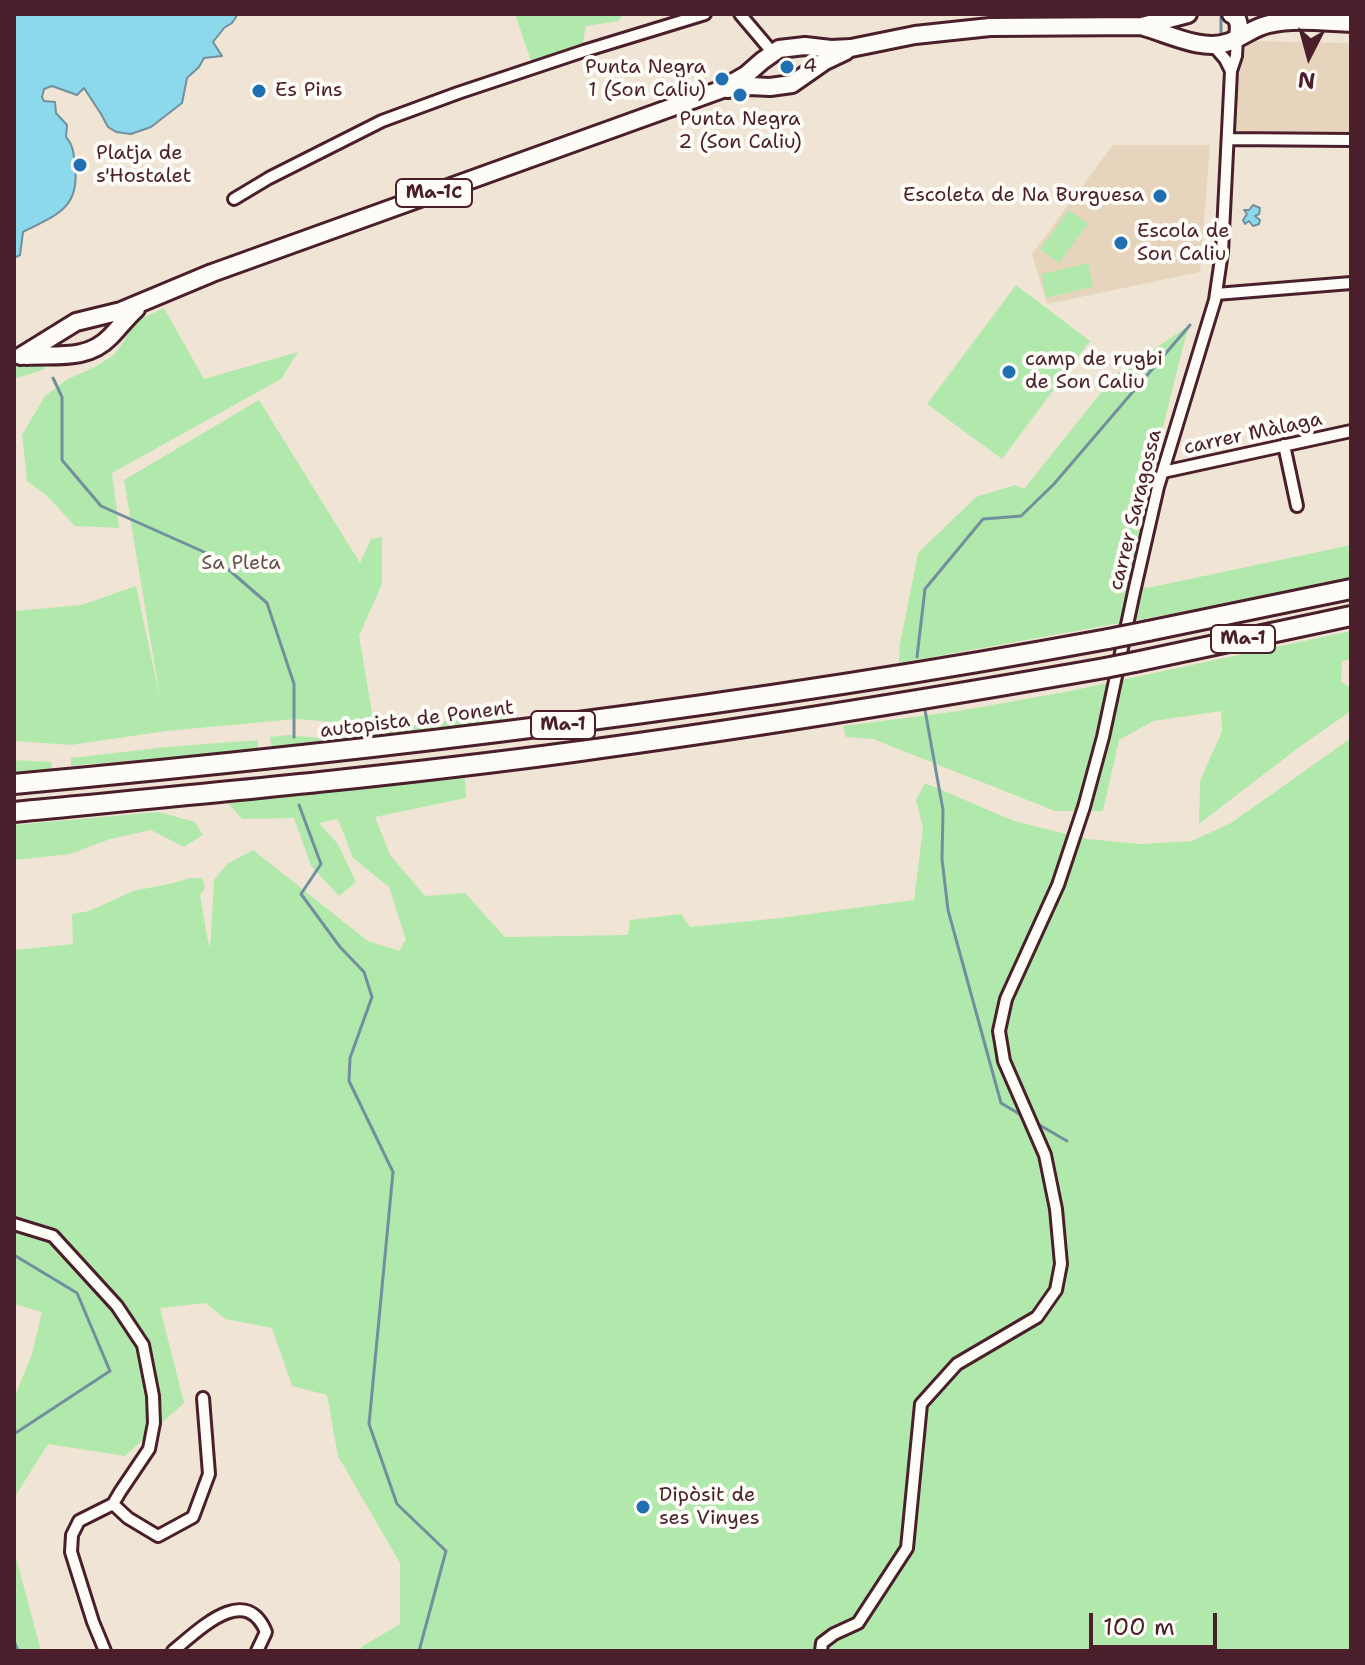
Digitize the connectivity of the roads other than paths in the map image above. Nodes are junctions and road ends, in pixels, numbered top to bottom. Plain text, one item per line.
1 (705, 14) edge
2 (740, 14) edge
3 (1190, 14) edge
4 (1253, 14) edge
5 (1232, 15) edge
6 (1351, 23) edge
7 (1142, 26) junction
8 (1237, 38) junction
9 (1195, 43) junction
10 (1212, 44) junction
11 (851, 48) junction
12 (777, 52) junction
13 (1231, 71) junction
14 (792, 83) junction
15 (720, 90) junction
16 (1228, 139) junction
17 (1351, 140) edge
18 (234, 199) dead end
19 (1351, 283) edge
20 (1216, 294) junction
21 (150, 298) junction
22 (76, 323) junction
23 (86, 352) junction
24 (17, 357) edge
25 (1351, 431) edge
26 (1284, 445) junction
27 (1163, 472) junction
28 (1297, 506) dead end
29 (1351, 589) edge
30 (1351, 616) edge
31 (1111, 672) junction
32 (14, 784) edge
33 (14, 812) edge
34 (14, 1224) edge
35 (203, 1398) dead end
36 (113, 1504) junction
37 (105, 1651) edge
38 (173, 1651) edge
39 (257, 1651) edge
40 (821, 1651) edge

1 - 18 street
2 - 12 street
3 - 7 main road
3 - 9 main road
4 - 5 main road
5 - 8 main road
6 - 8 main road
7 - 9 main road
7 - 11 main road
8 - 10 main road
8 - 13 street, carrer Saragossa
9 - 10 main road
10 - 13 street
11 - 12 main road
11 - 14 main road
12 - 14 main road
12 - 14 main road
12 - 15 main road, Ma-1C
13 - 16 street, carrer Saragossa
14 - 15 main road, Ma-1C
15 - 21 main road, Ma-1C
16 - 17 street
16 - 20 street, carrer Saragossa
19 - 20 street
20 - 27 street, carrer Saragossa
21 - 22 main road, Ma-1C
21 - 23 main road, Ma-1C
22 - 23 main road
22 - 23 main road
22 - 24 main road, Ma-1C
23 - 24 main road, Ma-1C
25 - 26 street, carrer Màlaga
26 - 27 street, carrer Màlaga
26 - 28 street
27 - 31 street, carrer Saragossa
29 - 32 highway, autopista de Ponent / Ma-1, bridge
30 - 31 highway, Ma-1, bridge
31 - 33 highway, Ma-1
31 - 40 street, carrer Saragossa
34 - 36 street
35 - 36 street
36 - 37 street
38 - 39 street

